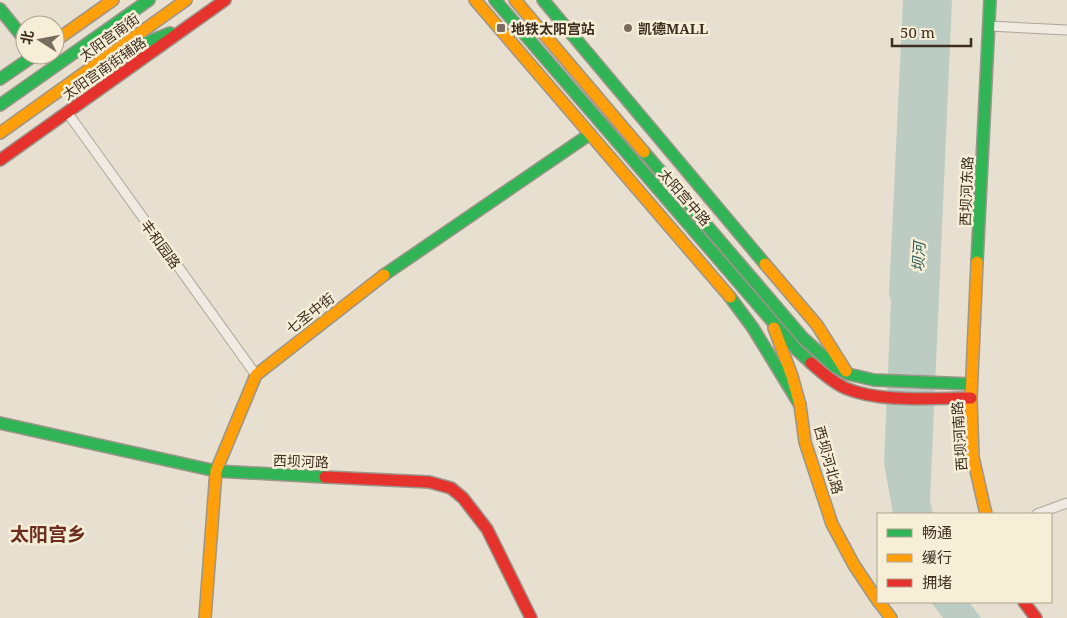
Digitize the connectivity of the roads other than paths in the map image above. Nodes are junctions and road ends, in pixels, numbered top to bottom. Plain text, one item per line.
1 (112, 0) edge
2 (148, 0) edge
3 (186, 0) edge
4 (225, 0) edge
5 (475, 0) edge
6 (495, 0) edge
7 (515, 0) edge
8 (543, 0) edge
9 (990, 0) edge
10 (0, 9) edge
11 (527, 14) junction
12 (192, 23) junction
13 (989, 26) junction
14 (15, 28) edge
15 (1067, 30) edge
16 (65, 34) edge
17 (101, 61) junction
18 (20, 65) edge
19 (39, 65) edge
20 (43, 74) junction
21 (0, 79) edge
22 (581, 99) junction
23 (602, 102) junction
24 (0, 105) edge
25 (67, 112) junction
26 (648, 125) junction
27 (0, 133) edge
28 (590, 134) junction
29 (0, 160) edge
30 (614, 162) junction
31 (770, 318) junction
32 (848, 374) junction
33 (256, 375) junction
34 (971, 384) junction
35 (971, 398) junction
36 (800, 405) junction
37 (0, 423) edge
38 (216, 471) junction
39 (1067, 503) edge
40 (986, 513) edge
41 (1040, 513) edge
42 (877, 600) edge
43 (879, 603) edge
44 (1025, 603) edge
45 (205, 618) edge
46 (531, 618) edge
47 (891, 618) edge
48 (1036, 618) edge

1 - 16 street, 太阳宫南街
2 - 20 street, 太阳宫南街
3 - 17 street, 太阳宫南街
4 - 12 street, 太阳宫南街辅路
5 - 28 street
6 - 22 street, 太阳宫中路
7 - 11 street, 太阳宫中路
8 - 11 street
8 - 26 street, 太阳宫中路
9 - 13 street, 西坝河东路
10 - 14 street
11 - 23 street, 太阳宫中路
12 - 17 street
12 - 25 street, 太阳宫南街辅路
13 - 15 street
13 - 34 street, 西坝河东路
17 - 27 street, 太阳宫南街
18 - 21 street
19 - 20 street
20 - 24 street, 太阳宫南街
22 - 30 street
22 - 31 street, 太阳宫中路
23 - 26 street
23 - 32 street, 太阳宫中路
25 - 29 street, 太阳宫南街辅路
25 - 33 street, 丰和园路
26 - 32 street, 太阳宫中路
28 - 30 street
28 - 33 street, 七圣中街
30 - 36 street
31 - 35 street, 太阳宫中路
31 - 36 street, 西坝河北路
32 - 34 street, 太阳宫中路
33 - 38 street, 七圣中街
34 - 35 street, 西坝河南路
35 - 40 street, 西坝河南路
36 - 42 street, 西坝河北路
37 - 38 street, 西坝河路
38 - 45 street, 七圣中街
38 - 46 street, 西坝河路
39 - 41 street
43 - 47 street, 西坝河北路
44 - 48 street

